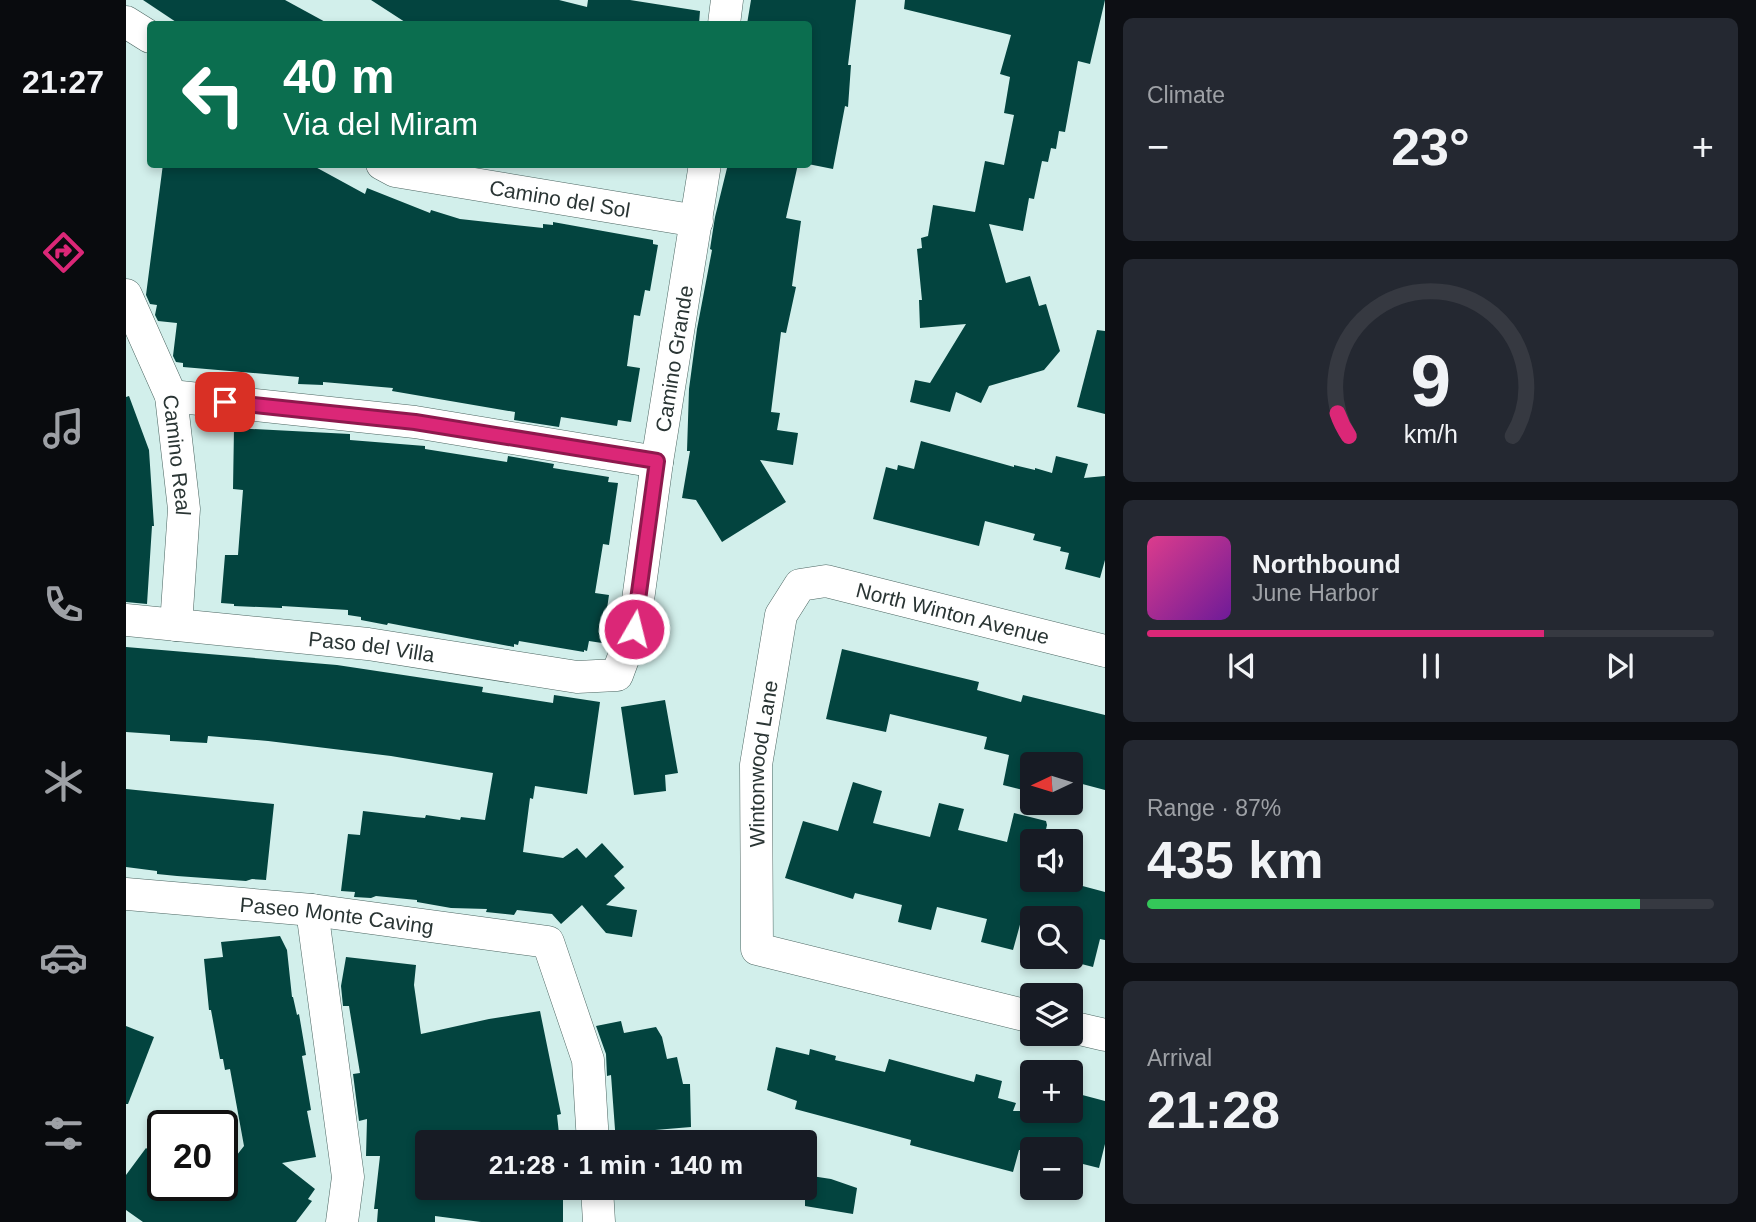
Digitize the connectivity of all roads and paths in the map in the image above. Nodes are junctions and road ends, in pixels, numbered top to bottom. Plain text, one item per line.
1 (727, 0) edge
2 (724, 21) edge
3 (126, 22) edge
4 (147, 35) edge
5 (389, 168) edge
6 (704, 168) edge
7 (697, 221) junction
8 (126, 295) edge
9 (171, 396) junction
10 (657, 461) junction
11 (800, 585) joint
12 (126, 620) edge
13 (176, 625) junction
14 (1105, 651) edge
15 (617, 675) joint
16 (126, 894) edge
17 (312, 910) junction
18 (1020, 1014) edge
19 (1083, 1030) edge
20 (1105, 1035) edge
21 (592, 1130) edge
22 (598, 1200) edge
23 (342, 1222) edge
24 (599, 1222) edge

1 - 2 street
3 - 4 street
5 - 7 street, Camino del Sol
6 - 7 street, Camino Grande
7 - 10 street, Camino Grande
8 - 9 street, Camino Real
9 - 10 street
9 - 13 street, Camino Real
10 - 15 street, Camino Grande
11 - 14 street, North Winton Avenue
11 - 18 street, Wintonwood Lane
12 - 13 street, Paso del Villa
13 - 15 street, Paso del Villa
16 - 17 street, Paseo Monte Caving
17 - 21 street, Paseo Monte Caving
17 - 23 street
19 - 20 street
22 - 24 street

